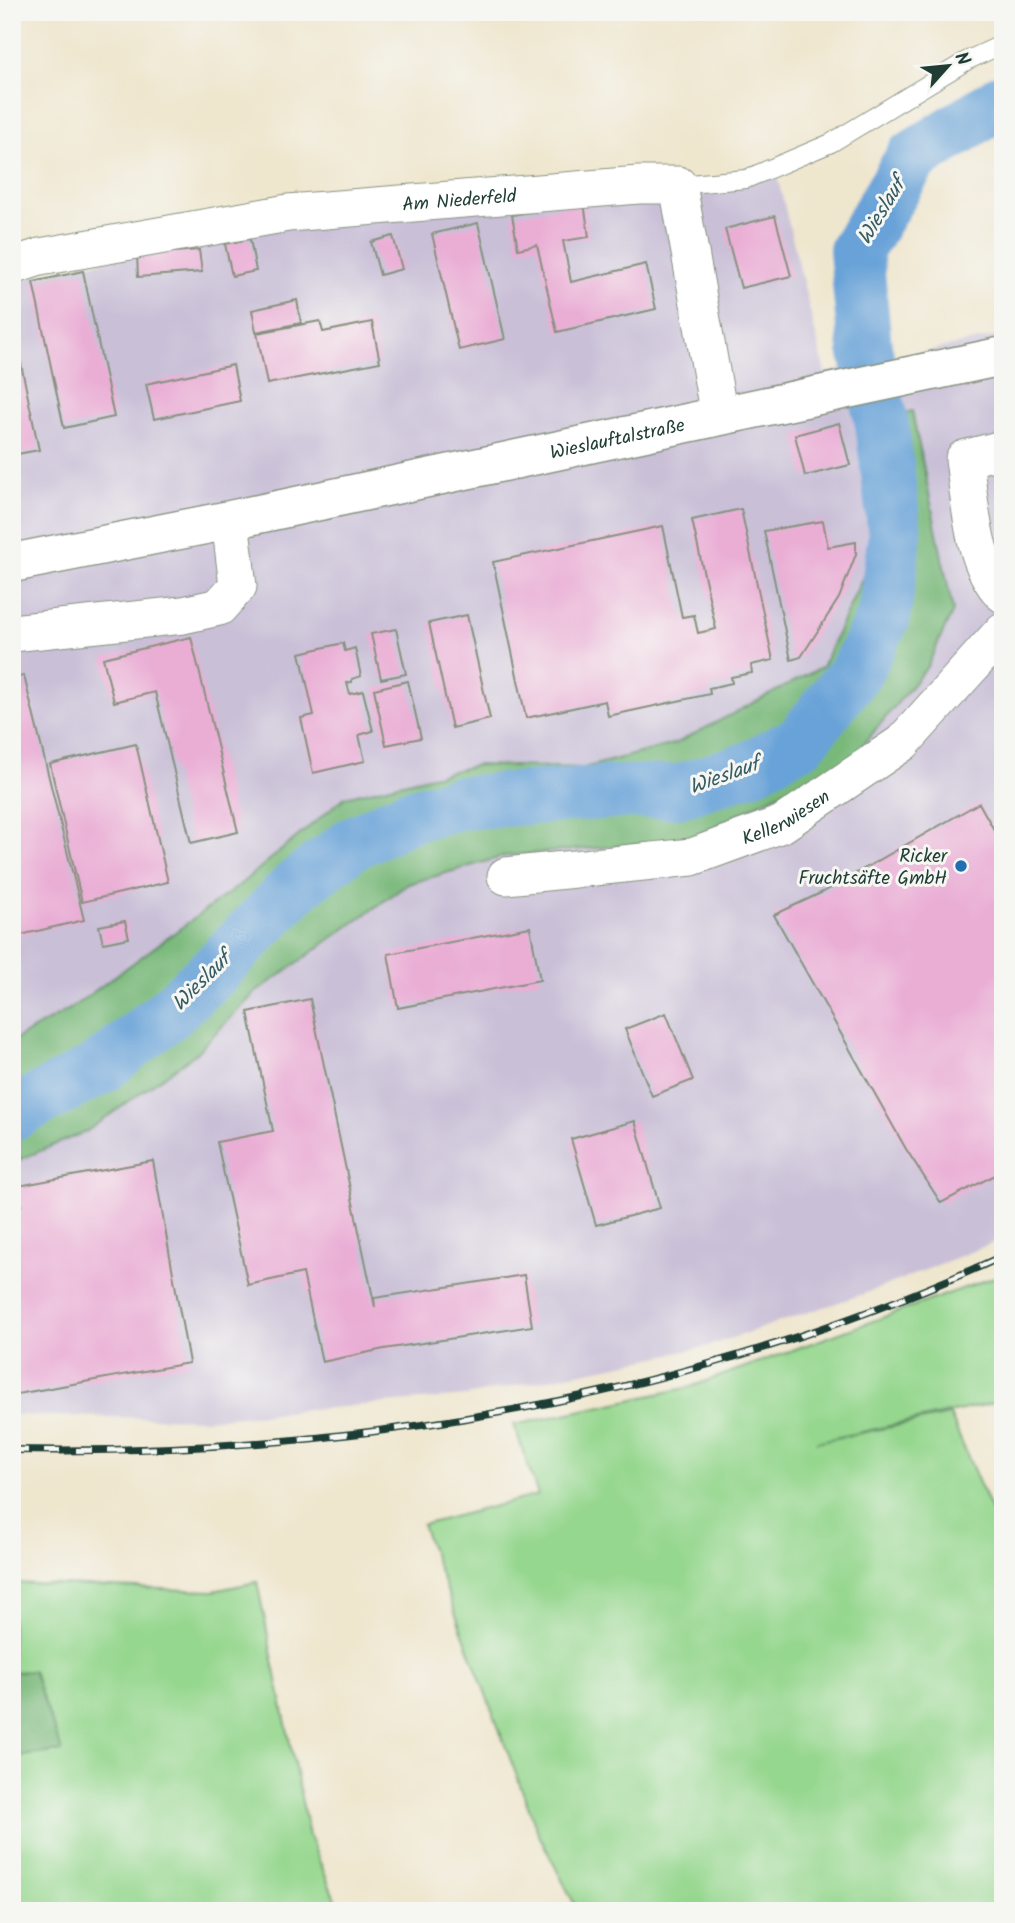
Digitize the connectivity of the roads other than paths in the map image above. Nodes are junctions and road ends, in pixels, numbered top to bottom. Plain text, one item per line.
1 (1003, 44) edge
2 (678, 185) junction
3 (12, 266) edge
4 (1003, 356) edge
5 (719, 416) junction
6 (1003, 449) edge
7 (230, 520) junction
8 (12, 563) edge
9 (1003, 594) edge
10 (1003, 631) edge
11 (12, 633) edge
12 (506, 876) dead end

1 - 2 lane
2 - 3 street, Am Niederfeld
2 - 5 street
4 - 5 street, Wieslauftalstraße
5 - 7 street, Wieslauftalstraße
6 - 9 street
7 - 8 street, Wieslauftalstraße
7 - 11 street
10 - 12 street, Kellerwiesen

